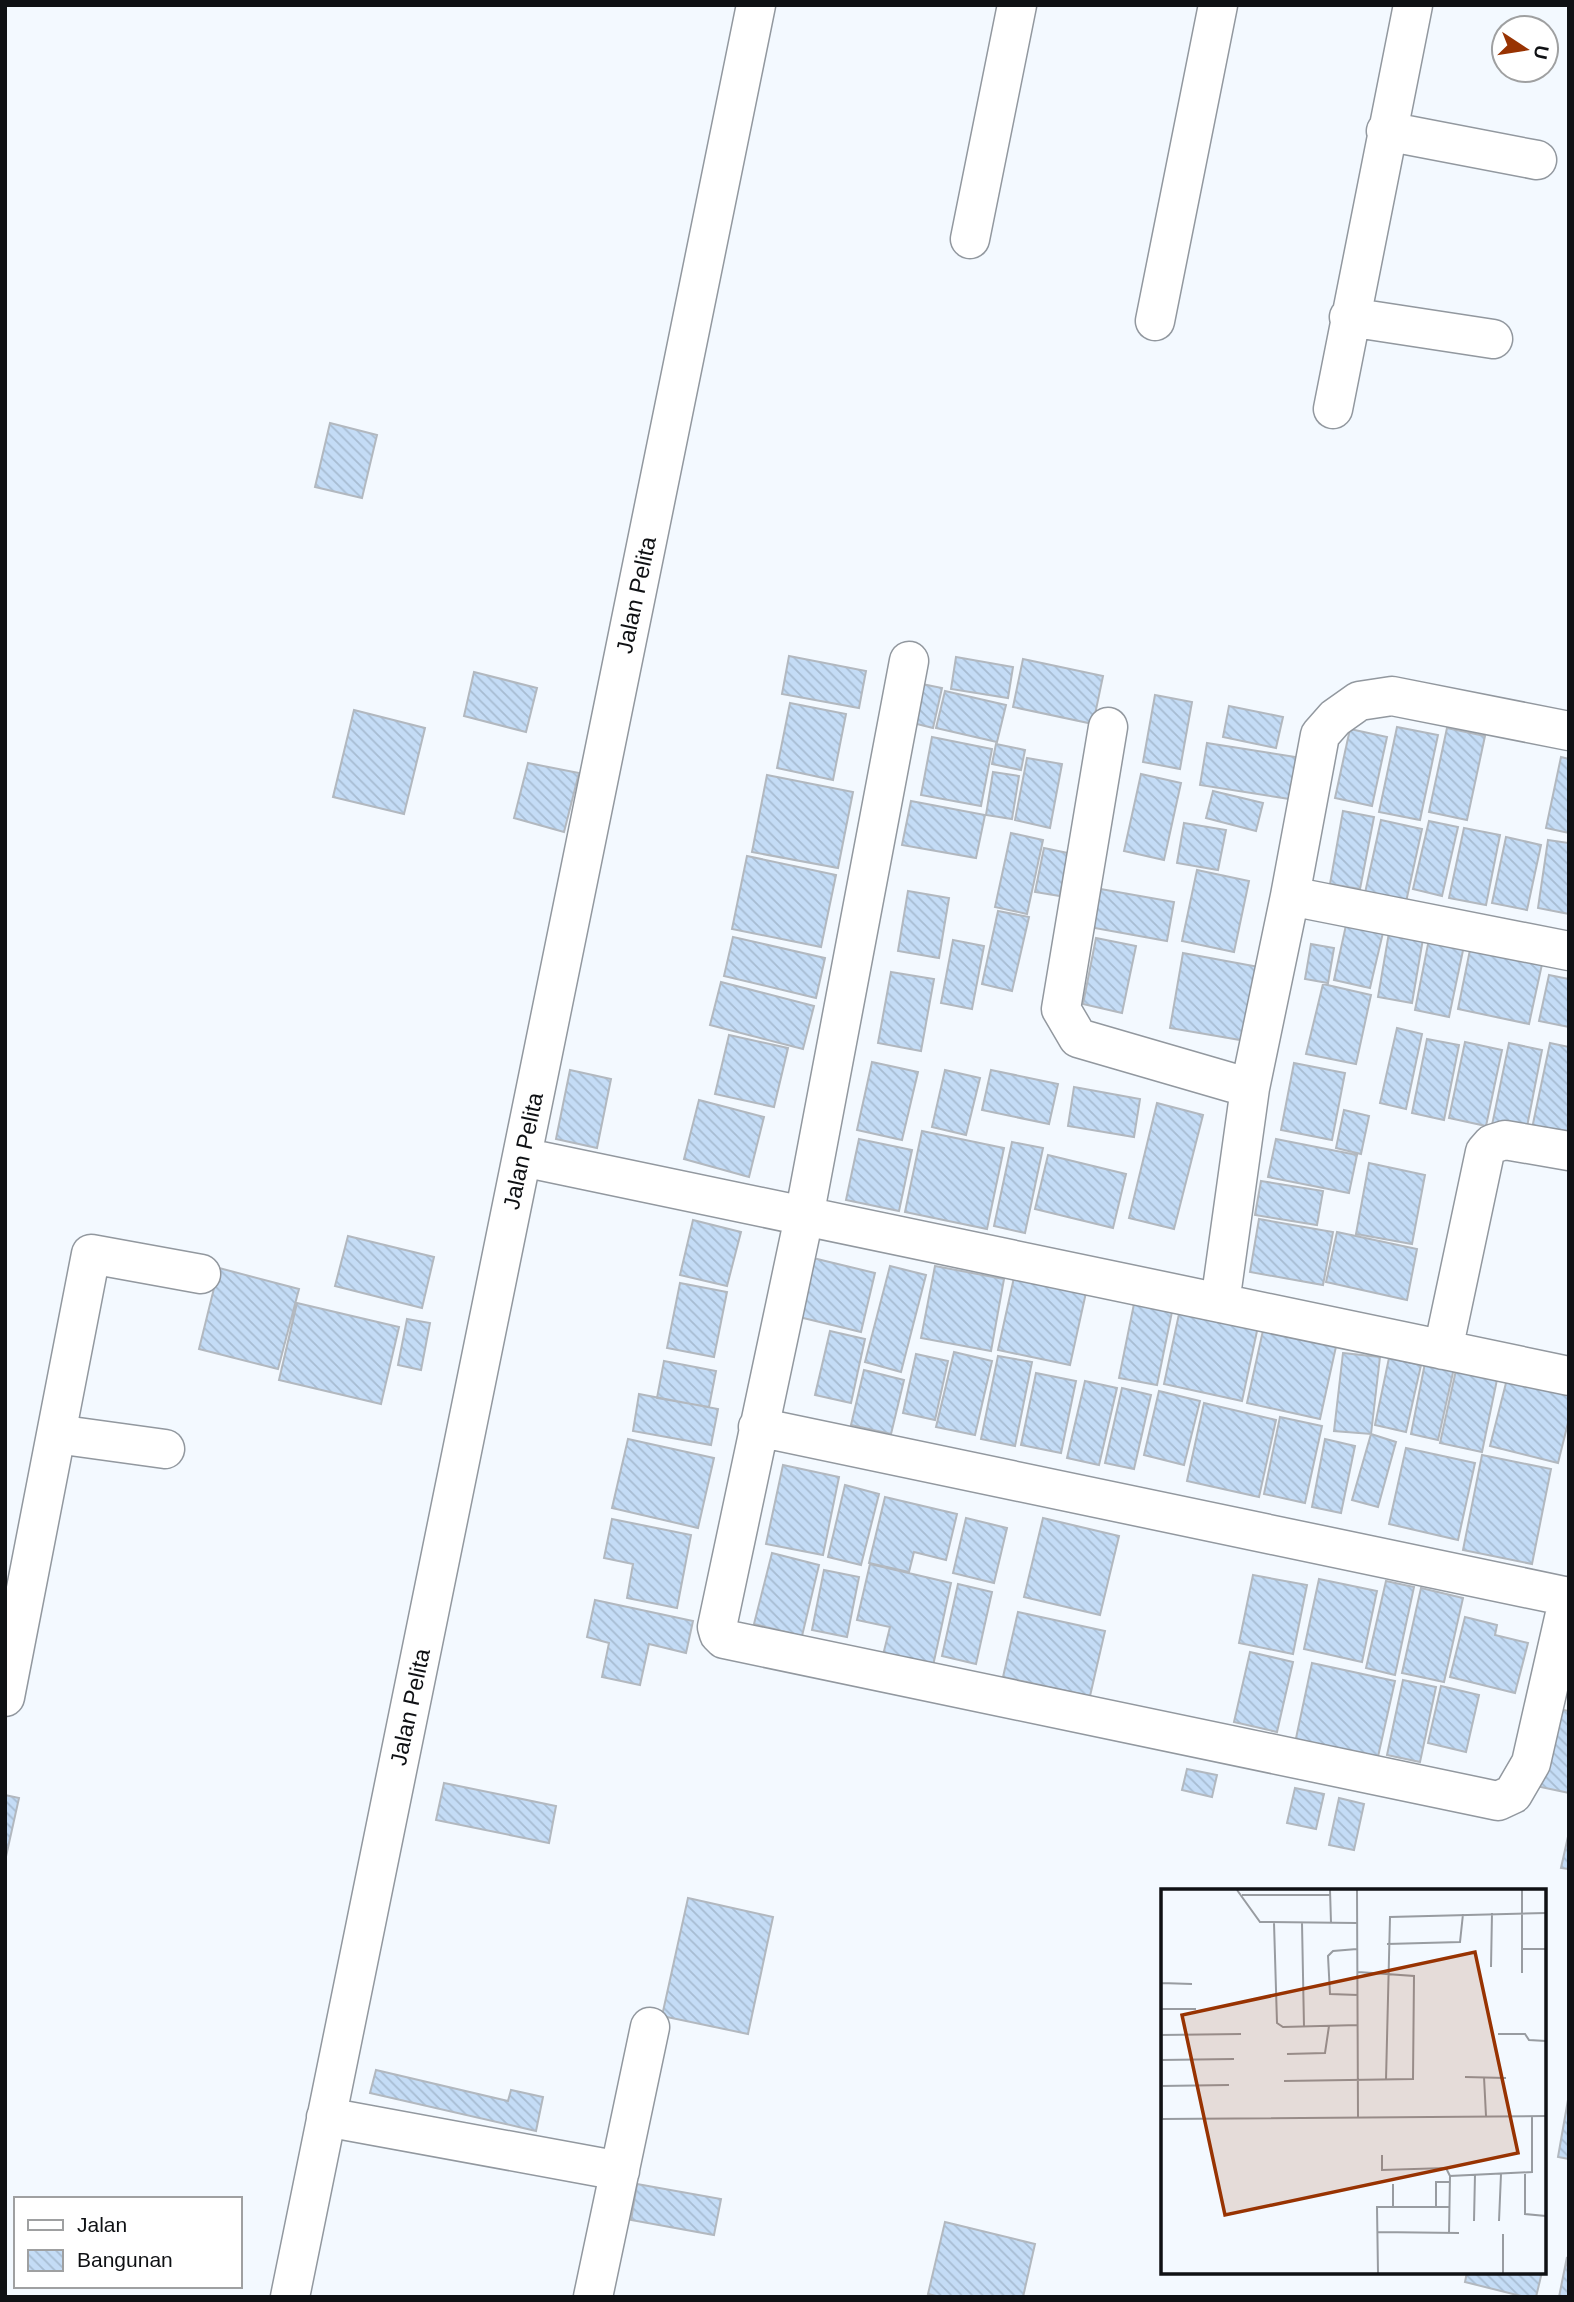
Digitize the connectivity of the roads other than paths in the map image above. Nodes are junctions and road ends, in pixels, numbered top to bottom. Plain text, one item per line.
1 (756, 5) edge
2 (1017, 5) edge
3 (1218, 5) edge
4 (1413, 5) edge
5 (1386, 131) junction
6 (1537, 160) dead end
7 (970, 239) dead end
8 (1349, 317) junction
9 (1155, 321) dead end
10 (1493, 340) dead end
11 (1333, 409) dead end
12 (909, 661) dead end
13 (1108, 727) dead end
14 (1569, 731) edge
15 (1290, 896) junction
16 (1569, 951) edge
17 (1250, 1088) junction
18 (1569, 1151) edge
19 (522, 1157) junction
20 (804, 1216) junction
21 (201, 1274) dead end
22 (1220, 1303) junction
23 (1443, 1350) junction
24 (1569, 1376) edge
25 (758, 1427) junction
26 (56, 1434) junction
27 (165, 1449) dead end
28 (1569, 1597) edge
29 (5, 1697) edge
30 (650, 2027) dead end
31 (326, 2117) junction
32 (620, 2171) junction
33 (290, 2297) edge
34 (593, 2297) edge

1 - 19 street, Jalan Pelita
2 - 7 street
3 - 9 street
4 - 5 street
5 - 6 street
5 - 8 street
8 - 10 street
8 - 11 street
12 - 20 street
13 - 17 street
14 - 15 street
15 - 16 street
15 - 17 street
17 - 22 street
18 - 23 street
19 - 20 street
19 - 31 street, Jalan Pelita
20 - 22 street
20 - 25 street
21 - 26 street
22 - 23 street
23 - 24 street
25 - 28 street
25 - 28 street
26 - 27 street
26 - 29 street
30 - 32 street
31 - 32 street
31 - 33 street, Jalan Pelita
32 - 34 street

